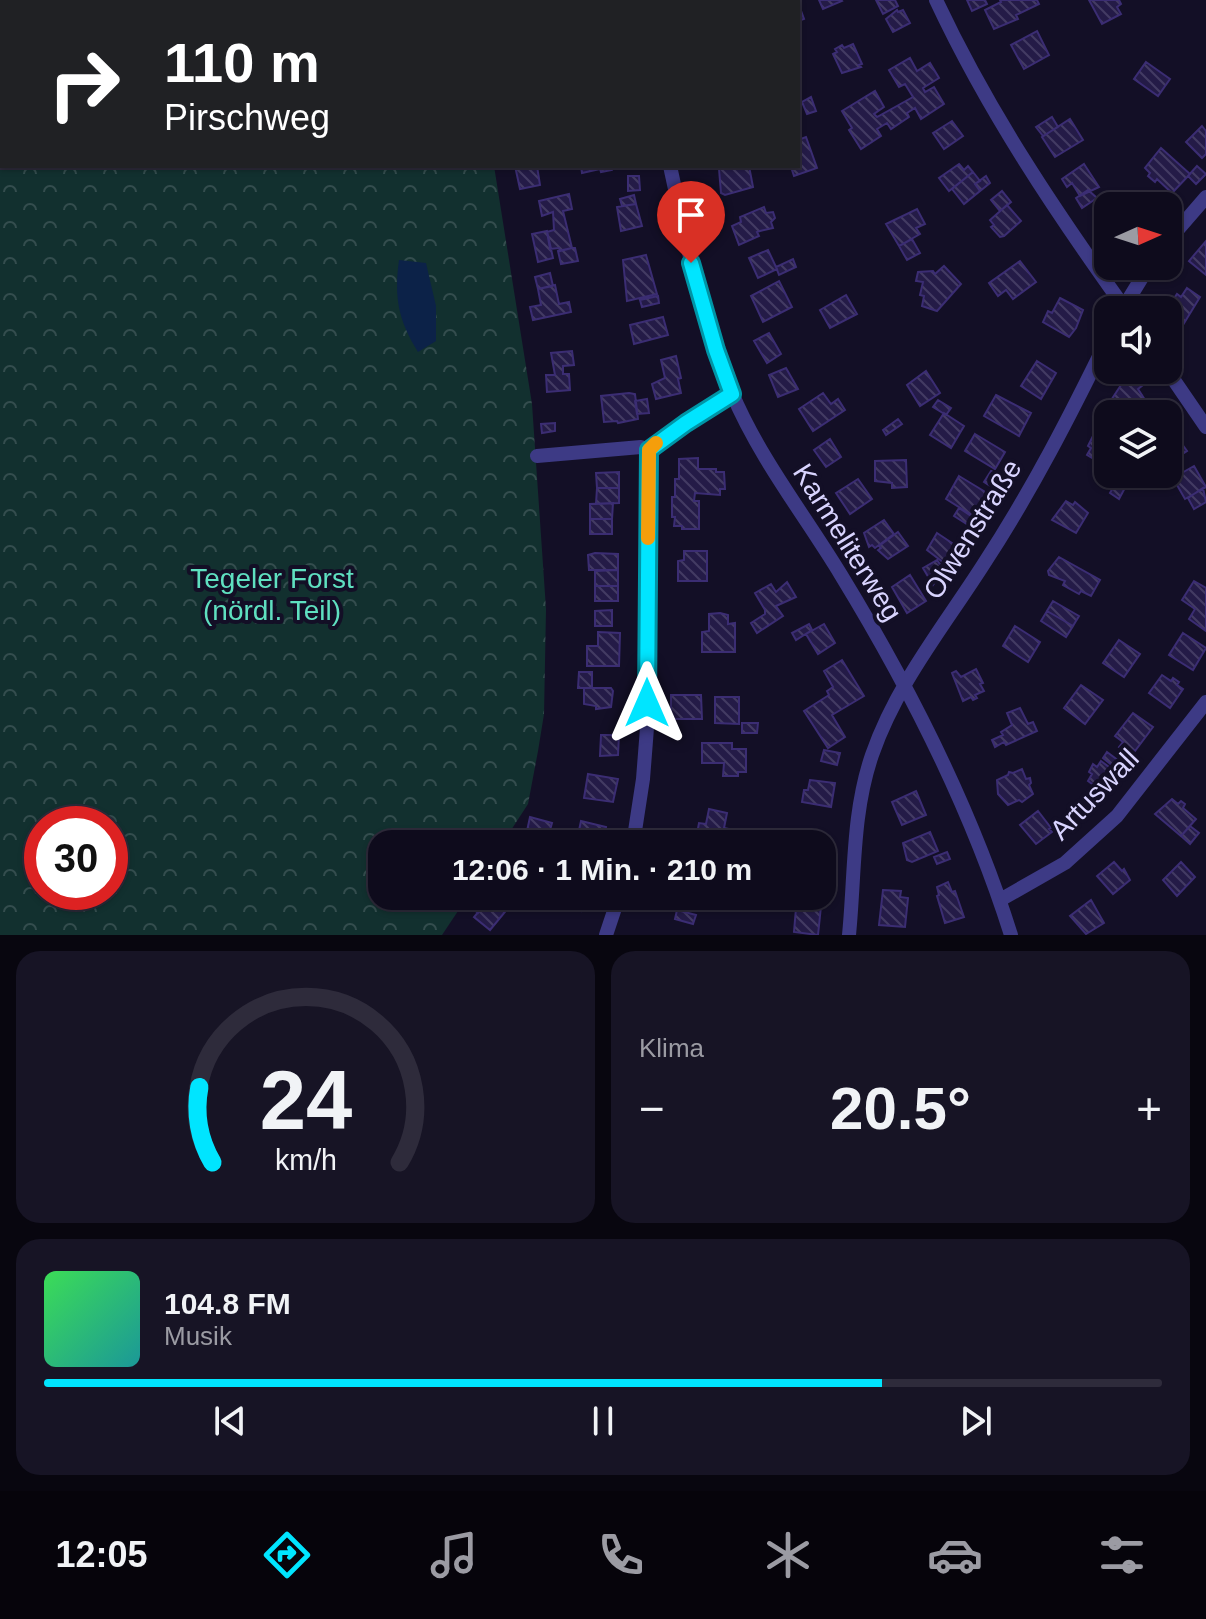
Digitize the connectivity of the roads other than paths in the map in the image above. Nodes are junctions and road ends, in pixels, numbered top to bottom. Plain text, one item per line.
1 (936, 0) edge
2 (670, 168) edge
3 (1206, 197) edge
4 (1182, 225) edge
5 (1114, 296) edge
6 (1094, 365) edge
7 (1177, 384) edge
8 (732, 394) junction
9 (1206, 427) edge
10 (649, 450) junction
11 (537, 456) dead end
12 (903, 684) junction
13 (1206, 702) edge
14 (635, 830) edge
15 (1000, 900) junction
16 (614, 910) edge
17 (606, 935) edge
18 (849, 935) edge
19 (1011, 935) edge

1 - 5 street
2 - 8 street, Karmeliterweg
3 - 4 street
6 - 12 street, Olwenstraße
7 - 9 street
8 - 10 street
8 - 12 street, Karmeliterweg
10 - 11 street
10 - 14 street
12 - 15 street, Karmeliterweg
12 - 18 street, Olwenstraße
13 - 15 street, Artuswall
15 - 19 street, Karmeliterweg
16 - 17 street

